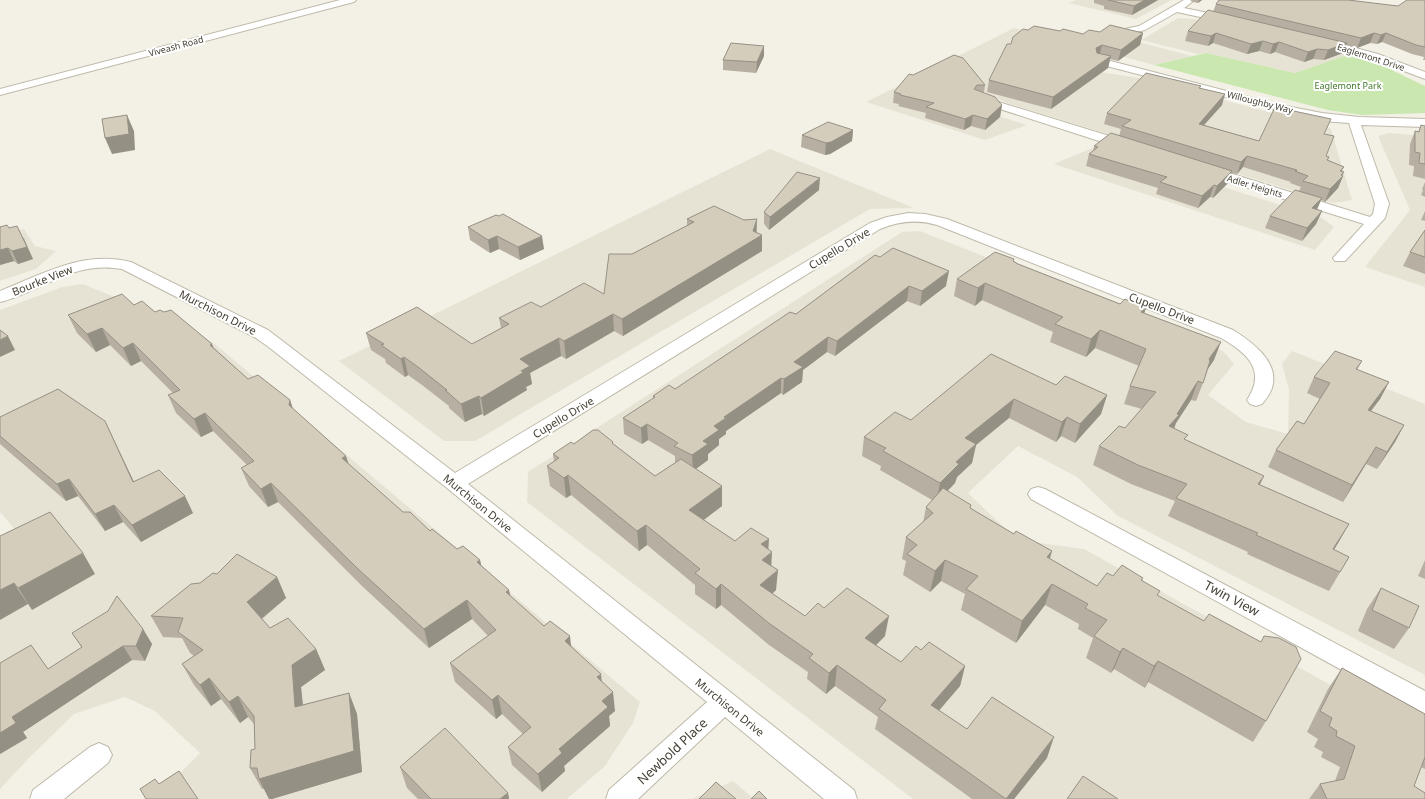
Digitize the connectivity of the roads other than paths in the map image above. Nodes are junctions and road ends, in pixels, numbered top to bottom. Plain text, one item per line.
1 (351, 0) edge
2 (1191, 0) edge
3 (1176, 9) junction
4 (1238, 23) edge
5 (1123, 32) edge
6 (1308, 39) edge
7 (1099, 61) edge
8 (1425, 76) edge
9 (0, 92) edge
10 (979, 99) edge
11 (1359, 121) junction
12 (1425, 123) edge
13 (1137, 149) edge
14 (1198, 168) edge
15 (1371, 222) junction
16 (1340, 258) dead end
17 (83, 264) joint
18 (0, 297) edge
19 (1256, 400) dead end
20 (454, 484) junction
21 (1038, 494) dead end
22 (724, 702) junction
23 (1425, 703) edge
24 (99, 755) dead end
25 (43, 799) edge
26 (619, 799) edge
27 (844, 799) edge

1 - 9 street, Viveash Road
2 - 3 street
3 - 4 street
3 - 5 street
6 - 8 street, Eaglemont Drive
7 - 11 street, Willoughby Way
10 - 13 street
11 - 12 street, Willoughby Way
11 - 15 street
14 - 15 street, Adler Heights
15 - 16 street
17 - 18 street, Bourke View
17 - 20 street, Murchison Drive
19 - 20 street, Cupello Drive
20 - 22 street, Murchison Drive
21 - 23 street, Twin View
22 - 26 street, Newbold Place
22 - 27 street, Murchison Drive
24 - 25 street

